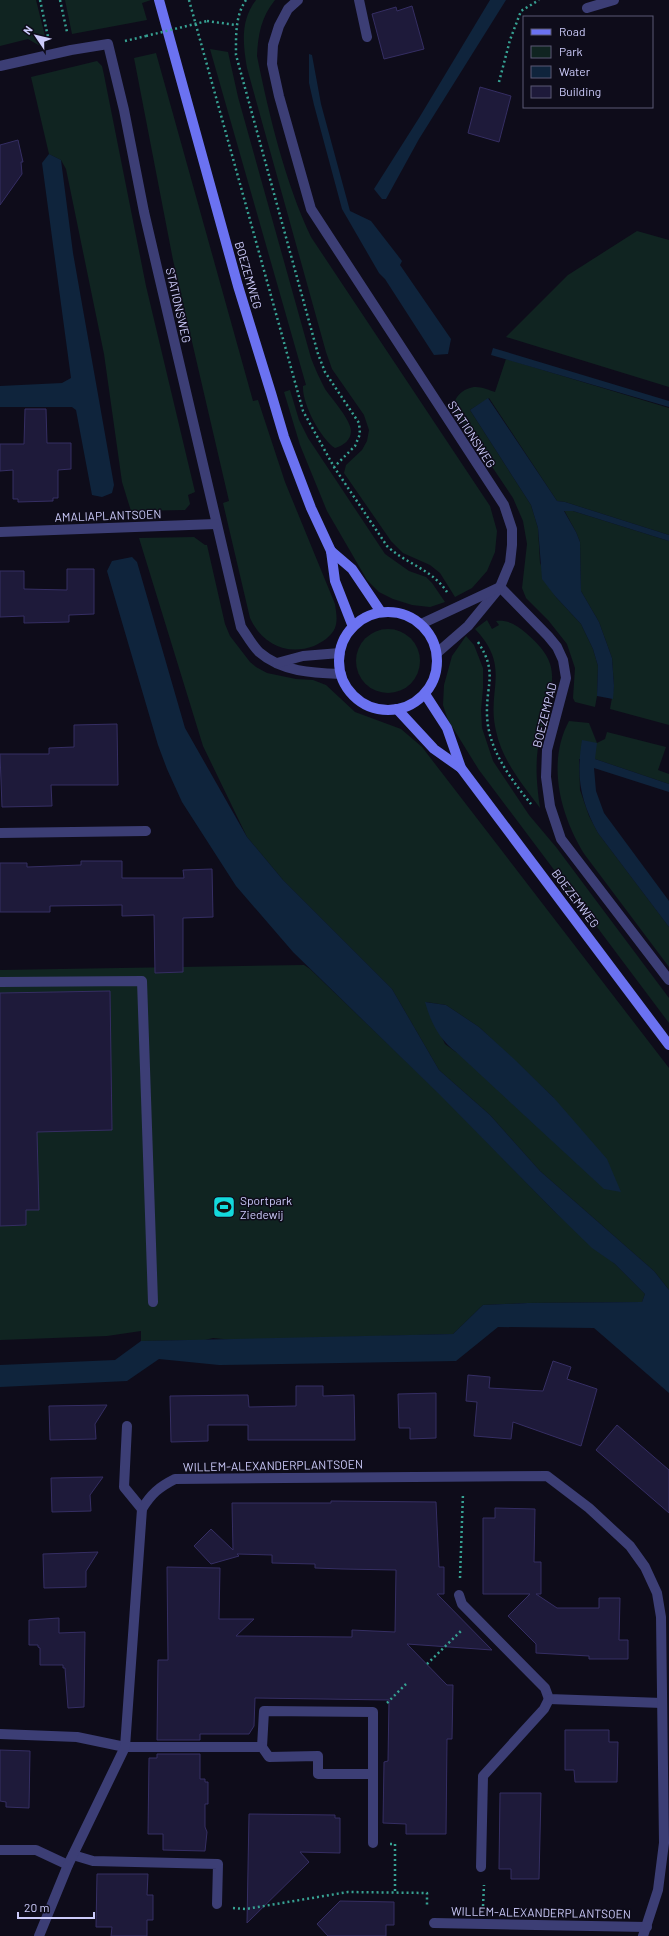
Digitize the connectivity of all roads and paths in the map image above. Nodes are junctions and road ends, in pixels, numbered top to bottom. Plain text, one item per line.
1 (40, 0) edge
2 (60, 0) edge
3 (159, 0) edge
4 (189, 0) edge
5 (246, 0) edge
6 (298, 0) edge
7 (359, 0) edge
8 (539, 0) edge
9 (614, 0) edge
10 (587, 8) dead end
11 (46, 25) dead end
12 (236, 25) junction
13 (66, 30) dead end
14 (146, 36) dead end
15 (367, 37) dead end
16 (0, 66) edge
17 (499, 82) dead end
18 (216, 524) junction
19 (0, 532) edge
20 (331, 551) junction
21 (500, 587) junction
22 (381, 612) junction
23 (421, 624) junction
24 (353, 627) junction
25 (340, 653) junction
26 (437, 653) junction
27 (277, 663) junction
28 (341, 674) junction
29 (425, 694) junction
30 (397, 709) junction
31 (461, 768) junction
32 (146, 831) dead end
33 (0, 833) edge
34 (669, 980) edge
35 (0, 982) edge
36 (669, 1045) edge
37 (153, 1302) dead end
38 (127, 1426) dead end
39 (464, 1476) junction
40 (142, 1509) junction
41 (459, 1595) joint
42 (476, 1617) junction
43 (427, 1664) dead end
44 (406, 1684) dead end
45 (549, 1699) junction
46 (662, 1703) junction
47 (373, 1712) junction
48 (0, 1734) edge
49 (125, 1747) junction
50 (262, 1747) junction
51 (373, 1774) junction
52 (373, 1843) joint
53 (0, 1850) edge
54 (74, 1855) junction
55 (68, 1865) junction
56 (481, 1867) joint
57 (395, 1893) junction
58 (217, 1904) joint
59 (427, 1908) dead end
60 (434, 1923) dead end
61 (483, 1924) junction
62 (645, 1931) edge
63 (39, 1936) edge

1 - 11 path
2 - 13 path
3 - 20 main road, BOEZEMWEG
4 - 12 path, BOEZEMWEG
5 - 12 path
6 - 21 street, STATIONSWEG
7 - 15 street
8 - 17 path
9 - 10 street
12 - 14 path, bridge
16 - 18 street, STATIONSWEG
18 - 19 street, AMALIAPLANTSOEN
18 - 27 street, STATIONSWEG
20 - 22 main road, BOEZEMWEG
20 - 24 main road, BOEZEMWEG
21 - 23 street
21 - 26 street, STATIONSWEG
21 - 34 street, BOEZEMPAD
22 - 23 main road
22 - 24 main road
23 - 26 main road
24 - 25 main road
25 - 27 street
25 - 28 main road
26 - 29 main road
27 - 28 street, STATIONSWEG
28 - 30 main road
29 - 30 main road
29 - 31 main road, BOEZEMWEG
30 - 31 main road, BOEZEMWEG
31 - 36 main road, BOEZEMWEG
32 - 33 street
35 - 37 street
38 - 40 street
39 - 40 street, WILLEM-ALEXANDERPLANTSOEN
39 - 41 path
39 - 46 street, WILLEM-ALEXANDERPLANTSOEN
40 - 49 street
41 - 42 street
42 - 43 path
42 - 45 street
44 - 47 path
45 - 46 street
45 - 56 street
46 - 62 street, WILLEM-ALEXANDERPLANTSOEN
47 - 50 street
47 - 51 street
48 - 49 street
49 - 50 street
49 - 54 street
50 - 51 street
51 - 52 street
52 - 57 path
53 - 55 street
54 - 55 street
54 - 58 street
55 - 63 street
56 - 61 path
57 - 58 path
57 - 59 path
60 - 61 street, WILLEM-ALEXANDERPLANTSOEN
61 - 62 street, WILLEM-ALEXANDERPLANTSOEN

